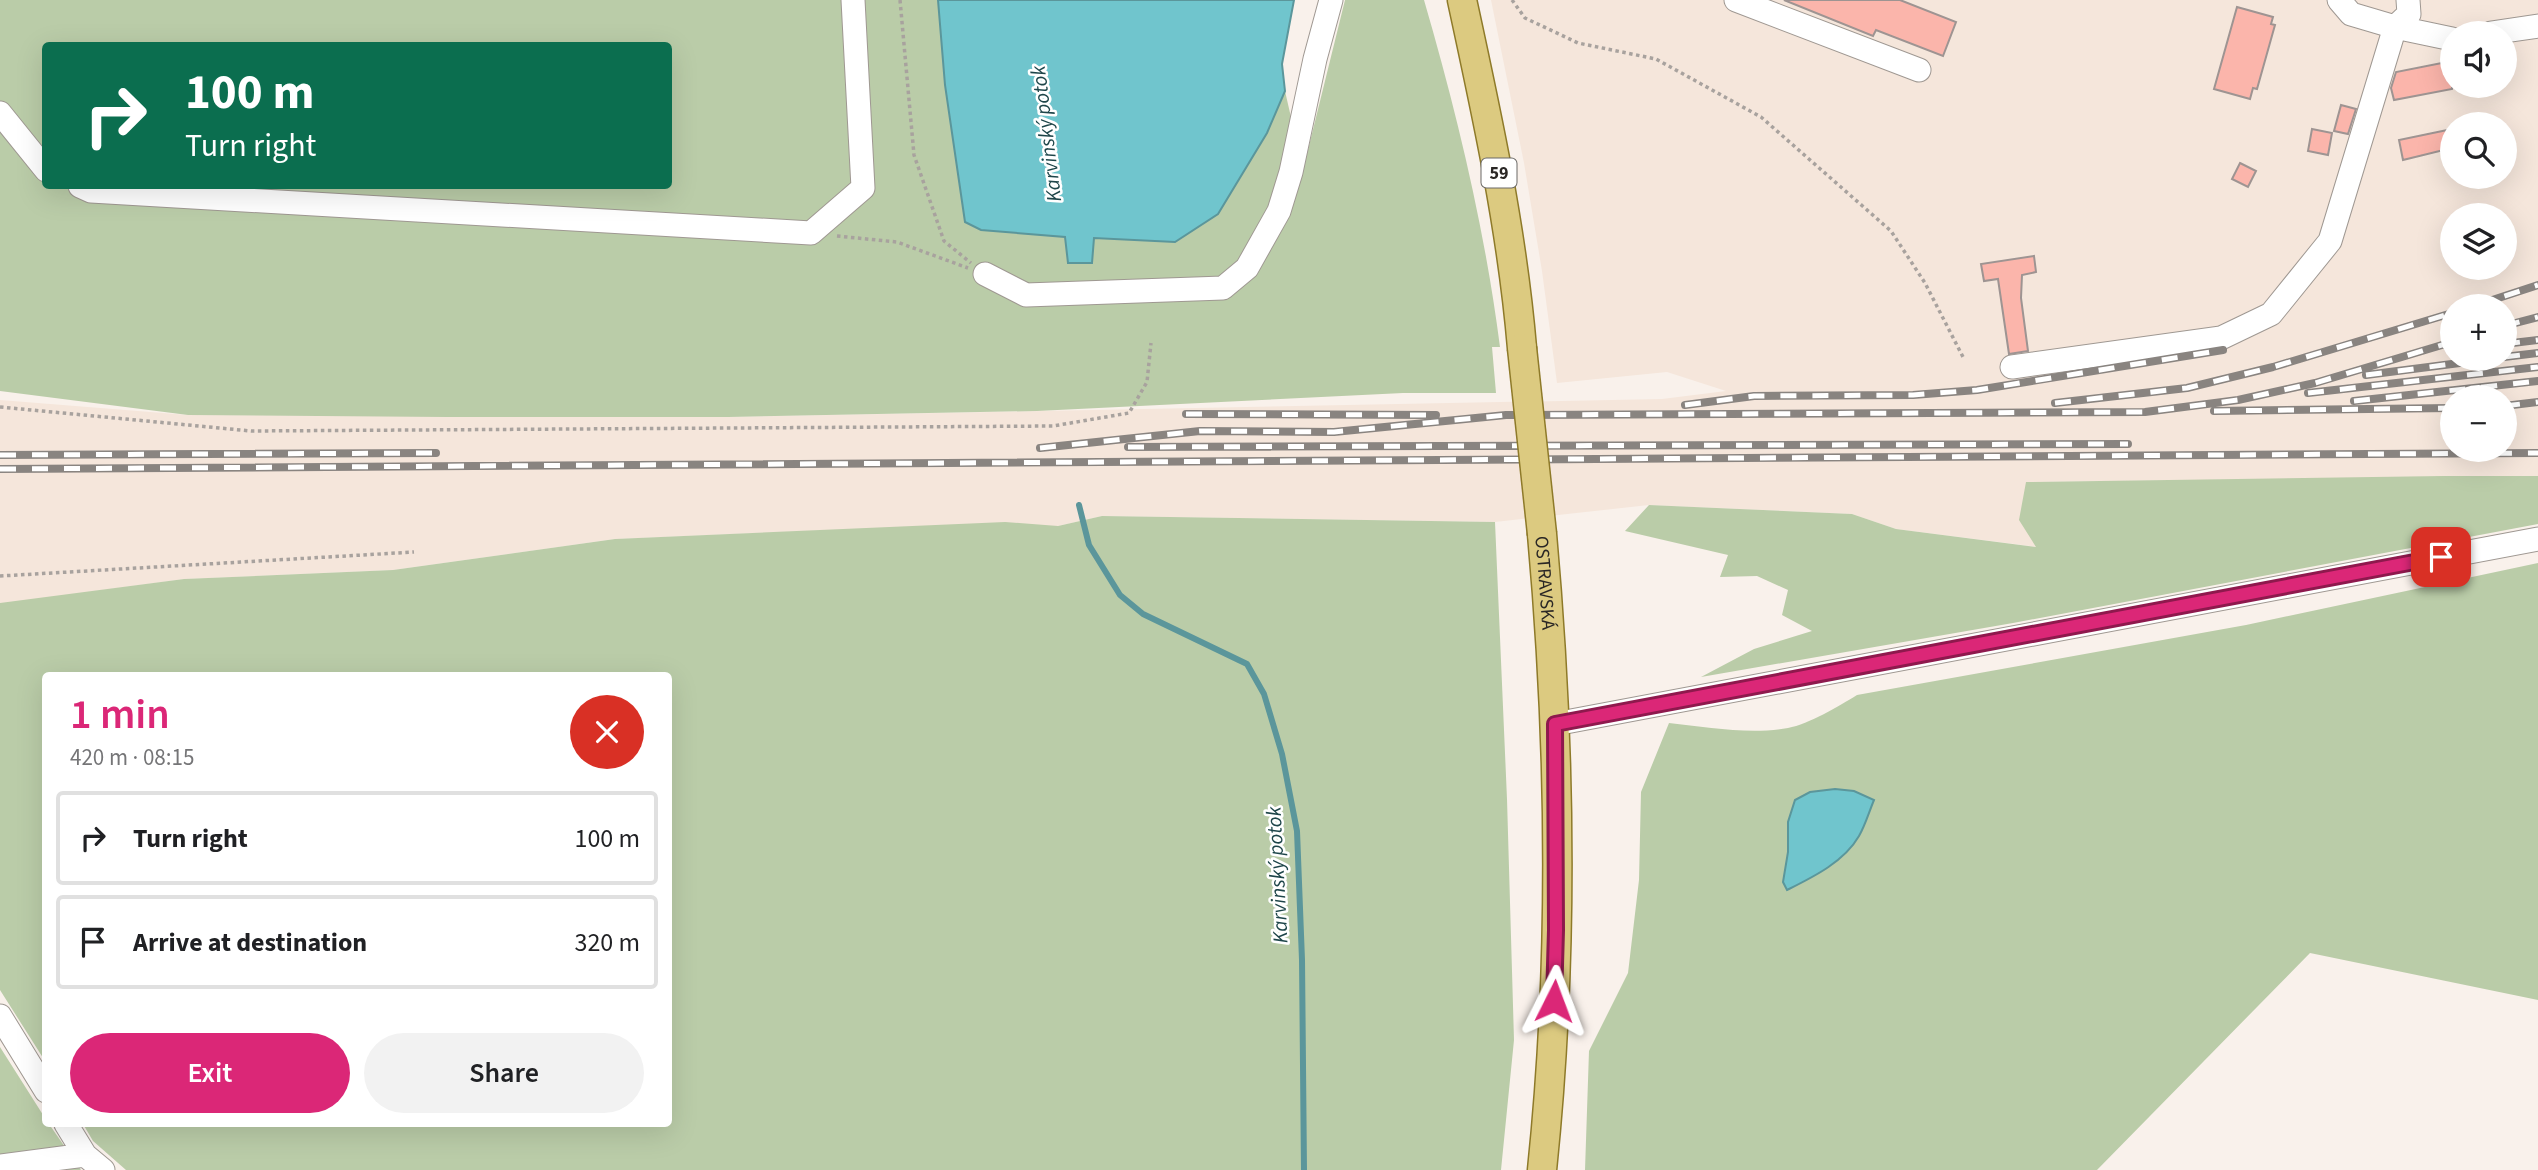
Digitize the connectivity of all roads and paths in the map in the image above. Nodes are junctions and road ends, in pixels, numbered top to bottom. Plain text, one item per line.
1 (853, 0) edge
2 (900, 0) edge
3 (1331, 0) edge
4 (1462, 0) edge
5 (1513, 0) edge
6 (1736, 0) edge
7 (2339, 0) edge
8 (2408, 0) edge
9 (2538, 26) edge
10 (2395, 27) junction
11 (2517, 29) edge
12 (2440, 36) edge
13 (1919, 70) dead end
14 (0, 113) edge
15 (42, 165) edge
16 (87, 189) edge
17 (811, 233) junction
18 (985, 274) junction
19 (1151, 343) dead end
20 (1963, 357) dead end
21 (2012, 368) dead end
22 (0, 407) edge
23 (2538, 539) edge
24 (414, 552) dead end
25 (0, 576) edge
26 (1555, 724) junction
27 (0, 1016) edge
28 (42, 1084) edge
29 (68, 1127) edge
30 (94, 1163) edge
31 (0, 1166) edge
32 (1542, 1170) edge

1 - 17 street
2 - 18 path
3 - 18 street
4 - 26 main road, OSTRAVSKÁ / 59, bridge
5 - 20 path
6 - 13 street
7 - 10 street
8 - 10 street
9 - 11 street
10 - 12 street
10 - 21 street
14 - 15 street
16 - 17 street
17 - 18 path
19 - 22 path
23 - 26 street
24 - 25 path
26 - 32 main road, OSTRAVSKÁ / 59
27 - 28 street
29 - 30 street
30 - 31 street

